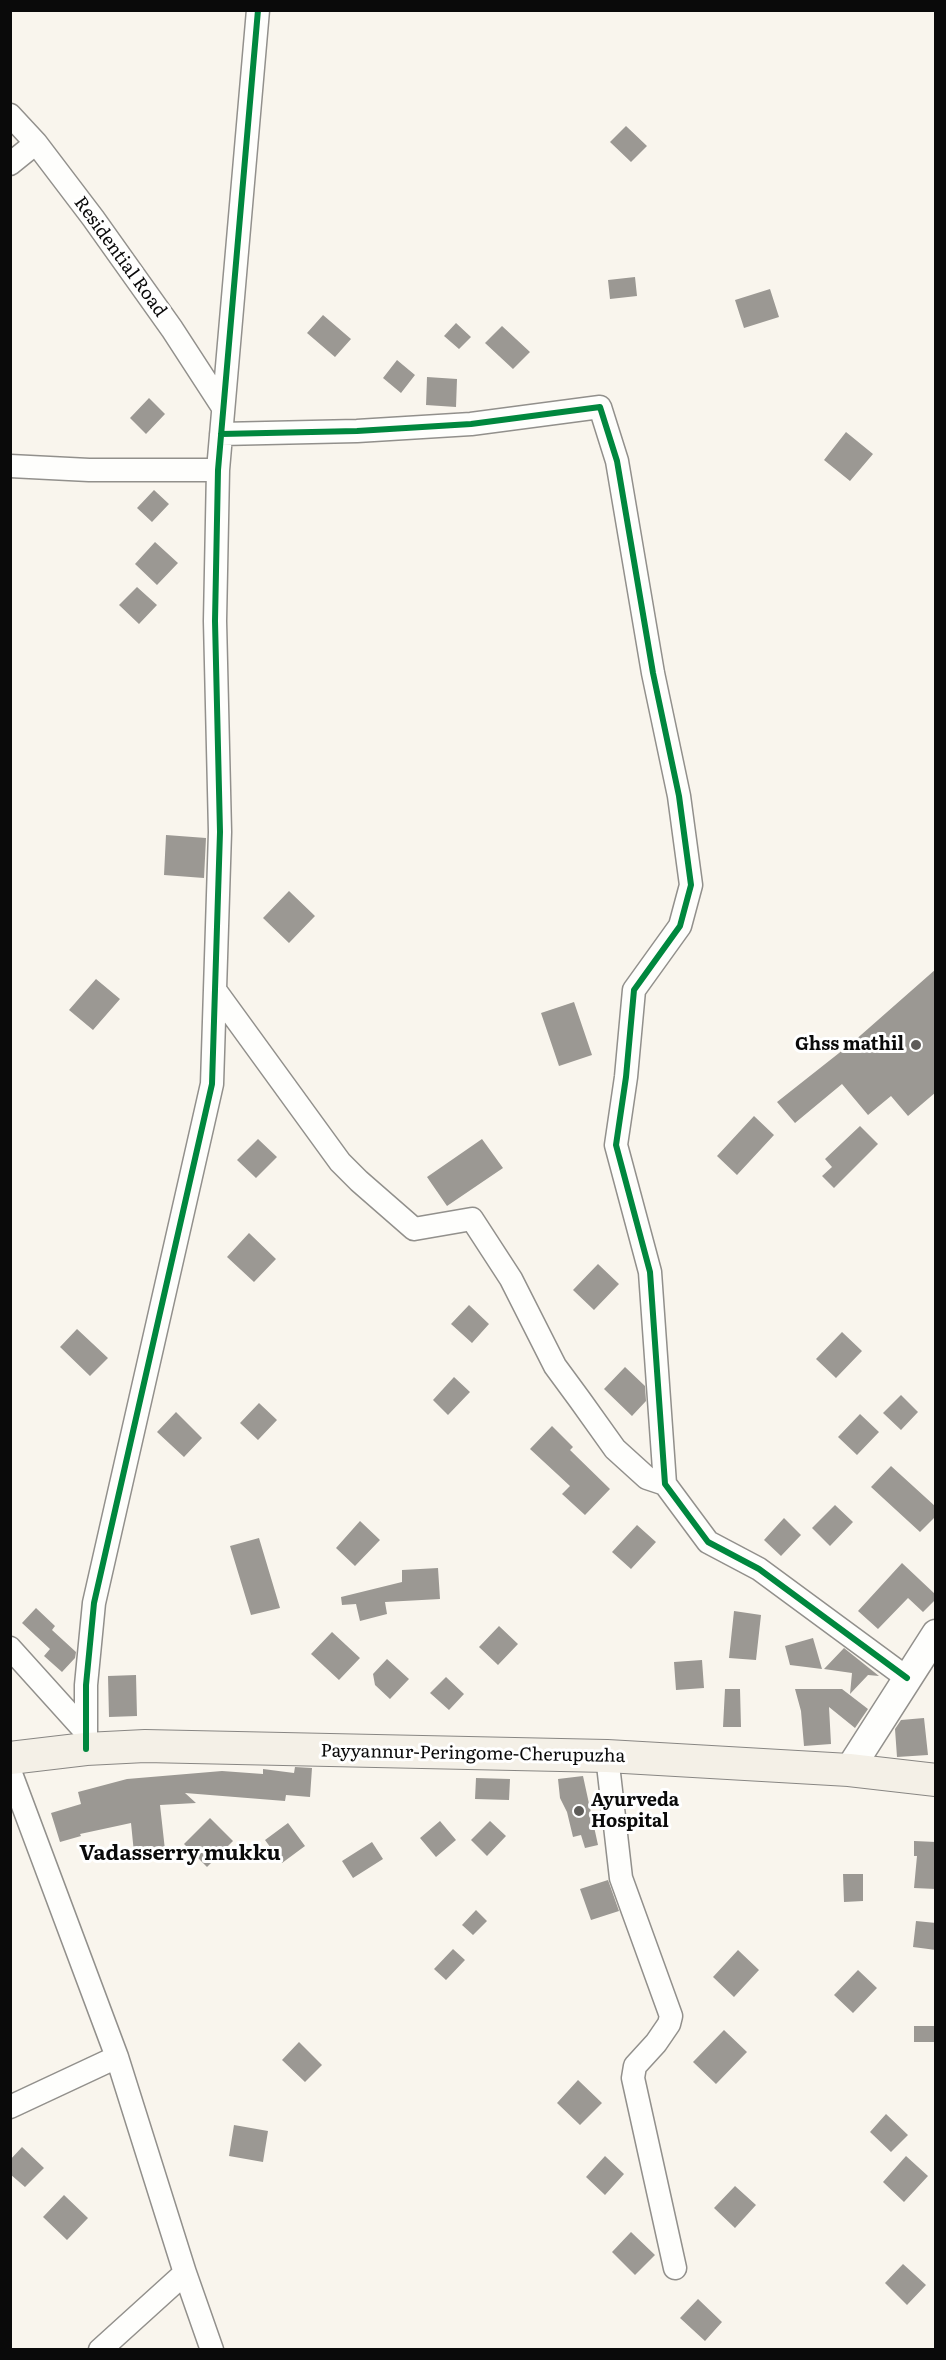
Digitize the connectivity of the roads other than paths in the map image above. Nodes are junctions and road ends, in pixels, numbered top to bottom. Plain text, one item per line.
1 (258, 10) edge
2 (10, 115) edge
3 (36, 143) junction
4 (10, 164) edge
5 (222, 406) junction
6 (221, 434) junction
7 (10, 466) edge
8 (218, 470) junction
9 (215, 990) junction
10 (665, 1484) junction
11 (936, 1634) edge
12 (10, 1648) edge
13 (907, 1678) junction
14 (85, 1739) junction
15 (607, 1756) junction
16 (10, 1758) edge
17 (849, 1770) junction
18 (10, 1771) edge
19 (936, 1780) edge
20 (117, 2057) junction
21 (10, 2106) edge
22 (675, 2268) dead end
23 (185, 2273) junction
24 (100, 2349) edge
25 (212, 2349) edge

1 - 5 street
2 - 3 street, Residential Road
3 - 4 street
3 - 5 street, Residential Road
5 - 6 street
6 - 8 street
6 - 10 street
7 - 8 street
8 - 9 street
9 - 10 street
9 - 14 street
10 - 13 street
11 - 13 street
12 - 14 street
13 - 17 street
14 - 15 main road, Payyannur-Peringome-Cherupuzha
14 - 16 main road, Payyannur-Peringome-Cherupuzha
15 - 17 main road, Payyannur-Peringome-Cherupuzha
15 - 22 street
17 - 19 main road, Payyannur-Peringome-Cherupuzha
18 - 20 street
20 - 21 street
20 - 23 street
23 - 24 street
23 - 25 street

